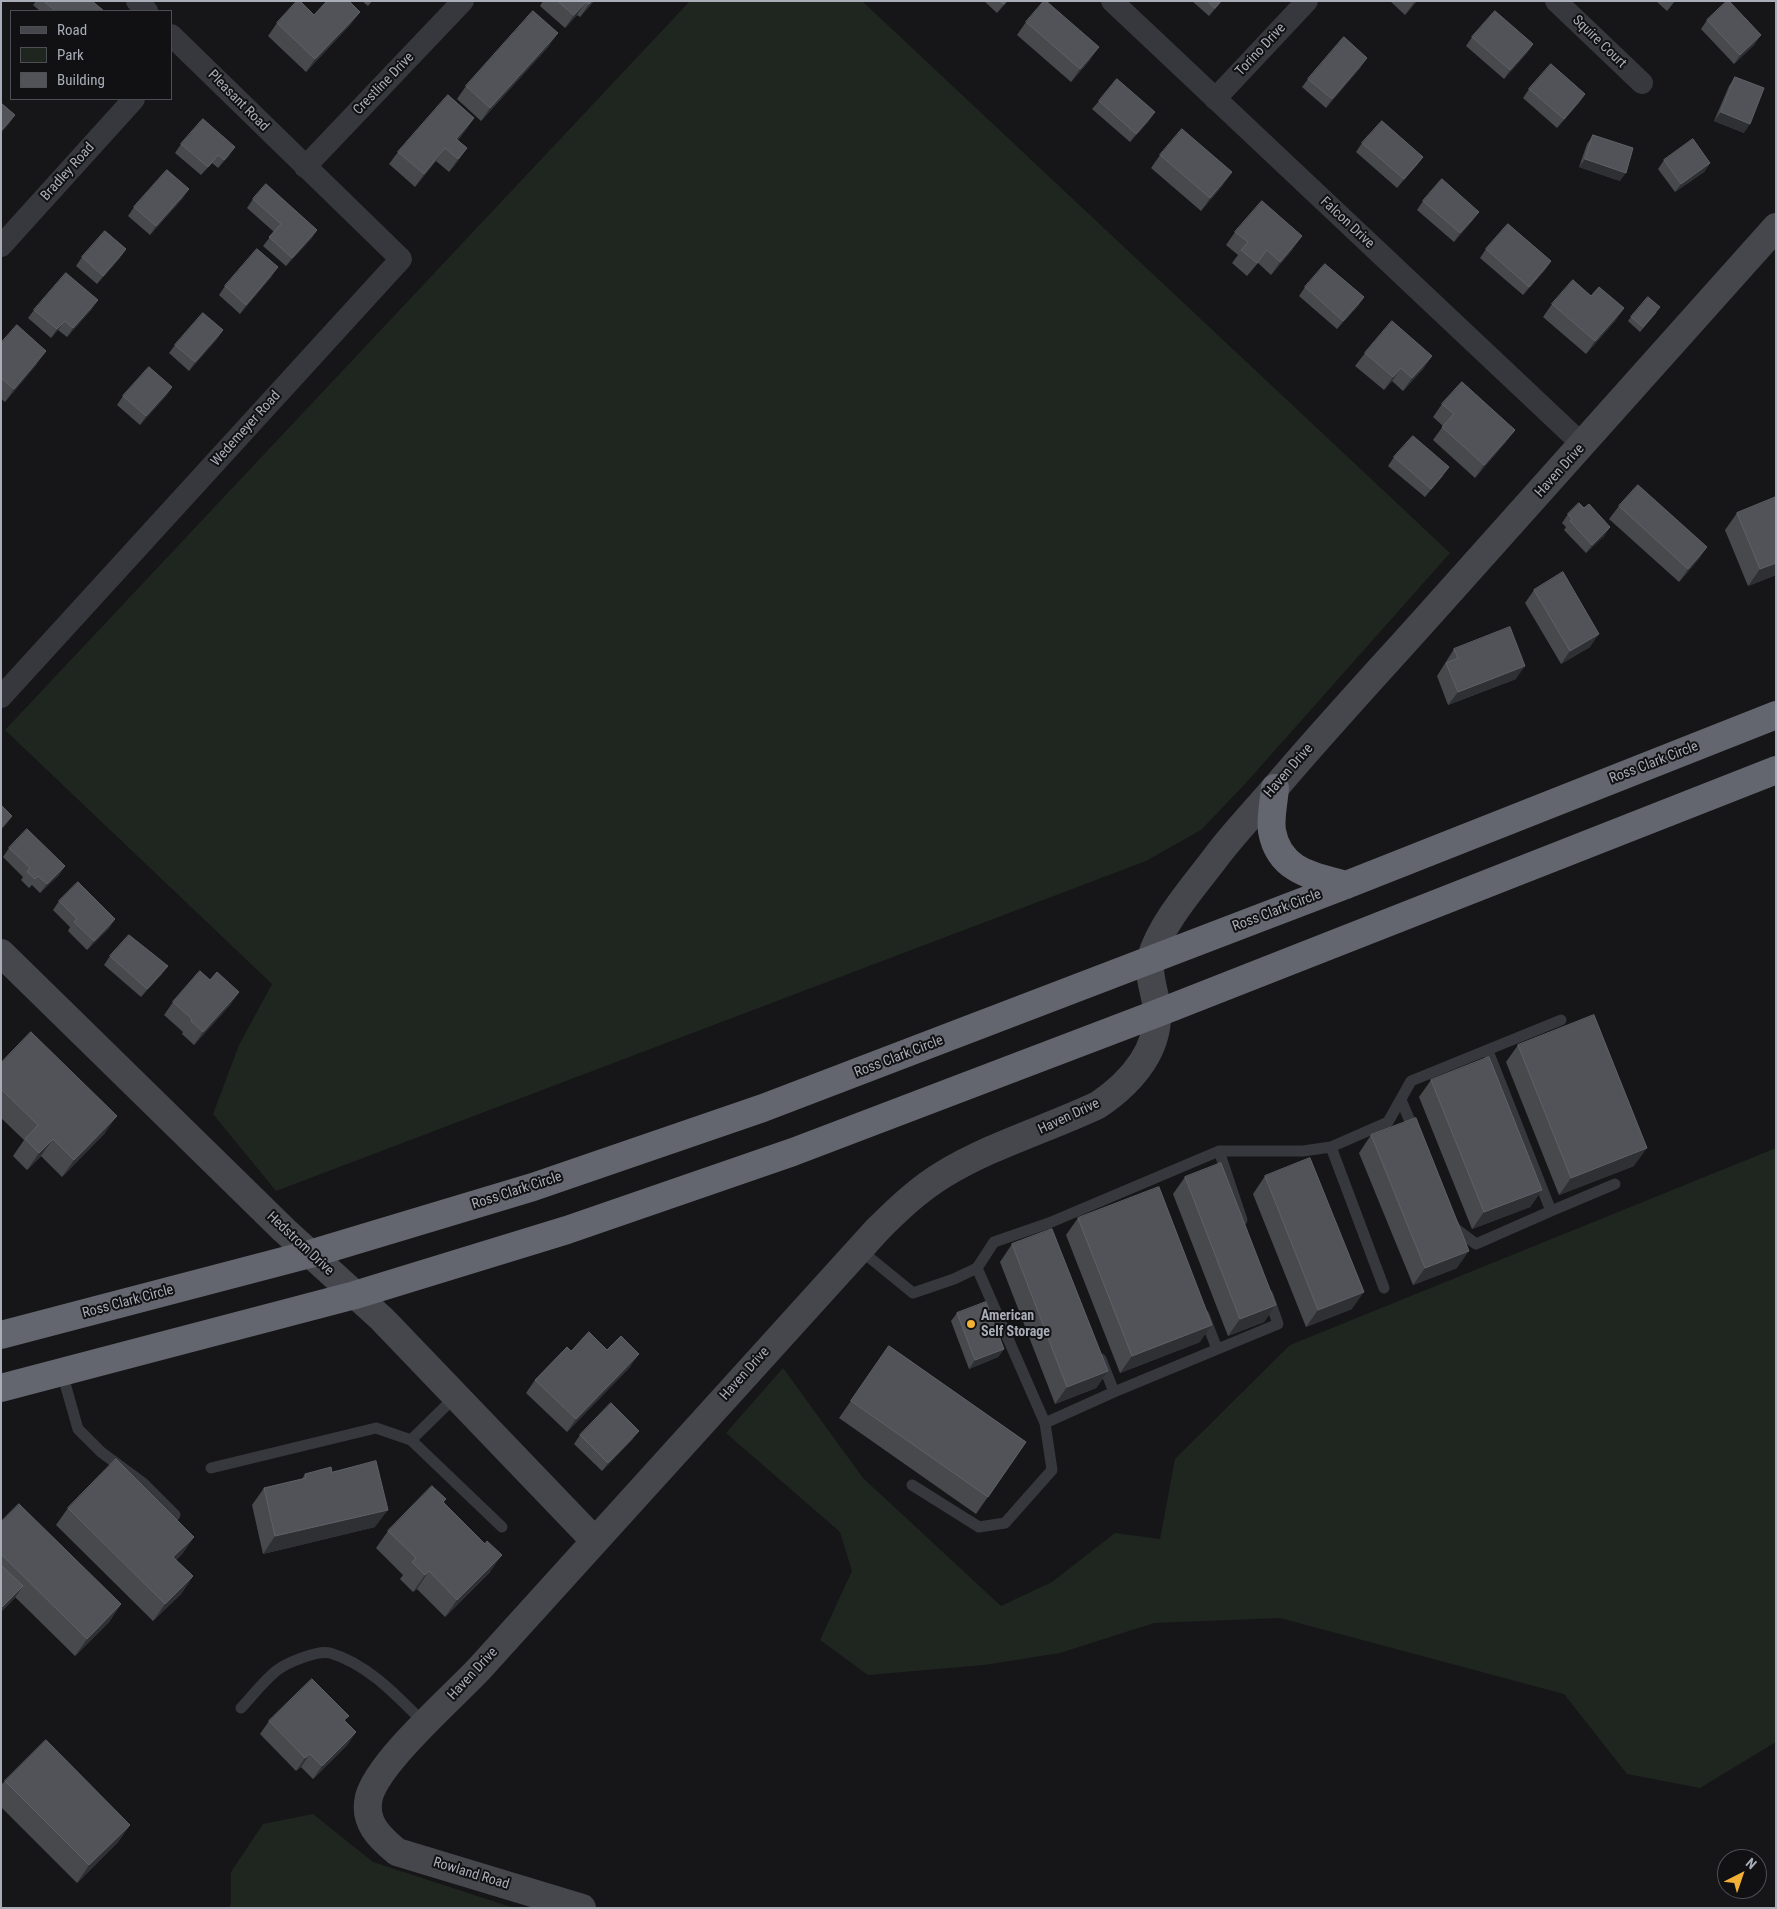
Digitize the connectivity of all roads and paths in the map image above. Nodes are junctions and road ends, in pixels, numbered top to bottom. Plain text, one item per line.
1 (137, 1) edge
2 (463, 1) edge
3 (1112, 1) edge
4 (1306, 1) edge
5 (1556, 1) edge
6 (146, 10) edge
7 (175, 46) edge
8 (1642, 83) dead end
9 (1215, 99) junction
10 (133, 100) edge
11 (305, 167) junction
12 (1776, 227) edge
13 (1, 246) edge
14 (1584, 445) junction
15 (1, 697) edge
16 (1776, 715) edge
17 (1776, 770) edge
18 (1275, 788) junction
19 (1346, 885) junction
20 (1, 954) edge
21 (1150, 960) junction
22 (1158, 1013) junction
23 (1561, 1020) dead end
24 (1488, 1051) junction
25 (1401, 1100) junction
26 (1419, 1143) edge
27 (1331, 1147) junction
28 (1219, 1151) junction
29 (1615, 1184) dead end
30 (1551, 1211) junction
31 (1448, 1212) edge
32 (1247, 1233) edge
33 (860, 1249) junction
34 (310, 1254) junction
35 (977, 1268) junction
36 (1266, 1288) edge
37 (1384, 1288) dead end
38 (355, 1295) junction
39 (1200, 1305) edge
40 (1, 1334) edge
41 (1097, 1348) edge
42 (1217, 1349) junction
43 (62, 1374) junction
44 (1, 1388) edge
45 (1114, 1392) junction
46 (456, 1396) junction
47 (1046, 1422) junction
48 (411, 1440) junction
49 (211, 1468) dead end
50 (912, 1485) dead end
51 (176, 1515) dead end
52 (502, 1527) dead end
53 (594, 1540) junction
54 (241, 1708) dead end
55 (425, 1724) junction
56 (371, 1824) joint
57 (582, 1908) edge

1 - 6 street
2 - 11 street, Crestline Drive
3 - 9 street, Falcon Drive
4 - 9 street, Torino Drive
5 - 8 street, Squire Court
7 - 11 street, Pleasant Road
9 - 14 street, Falcon Drive
10 - 13 street, Bradley Road
11 - 15 street, Wedemeyer Road
12 - 14 street, Haven Drive
14 - 18 street, Haven Drive
16 - 19 highway, Ross Clark Circle
17 - 22 highway
18 - 19 highway
18 - 21 street, Haven Drive
19 - 21 highway, Ross Clark Circle
20 - 34 street, Hedstrom Drive
21 - 22 street, Haven Drive
21 - 34 highway, Ross Clark Circle
22 - 33 street, Haven Drive
22 - 38 highway
23 - 24 lane
24 - 25 lane
24 - 30 lane
25 - 26 lane
25 - 27 lane
27 - 28 lane
27 - 37 lane
28 - 32 lane
28 - 35 lane
29 - 30 lane
30 - 31 lane
33 - 35 lane
33 - 53 street, Haven Drive
34 - 38 street, Hedstrom Drive
34 - 40 highway, Ross Clark Circle
35 - 47 lane
36 - 42 lane
38 - 43 highway
38 - 46 street, Hedstrom Drive
39 - 42 lane
41 - 45 lane
42 - 45 lane
43 - 44 highway
43 - 51 lane
45 - 47 lane
46 - 48 lane
46 - 53 street, Hedstrom Drive
47 - 50 lane
48 - 49 lane
48 - 52 lane
53 - 55 street, Haven Drive
54 - 55 lane
55 - 56 street, Haven Drive
56 - 57 street, Rowland Road

